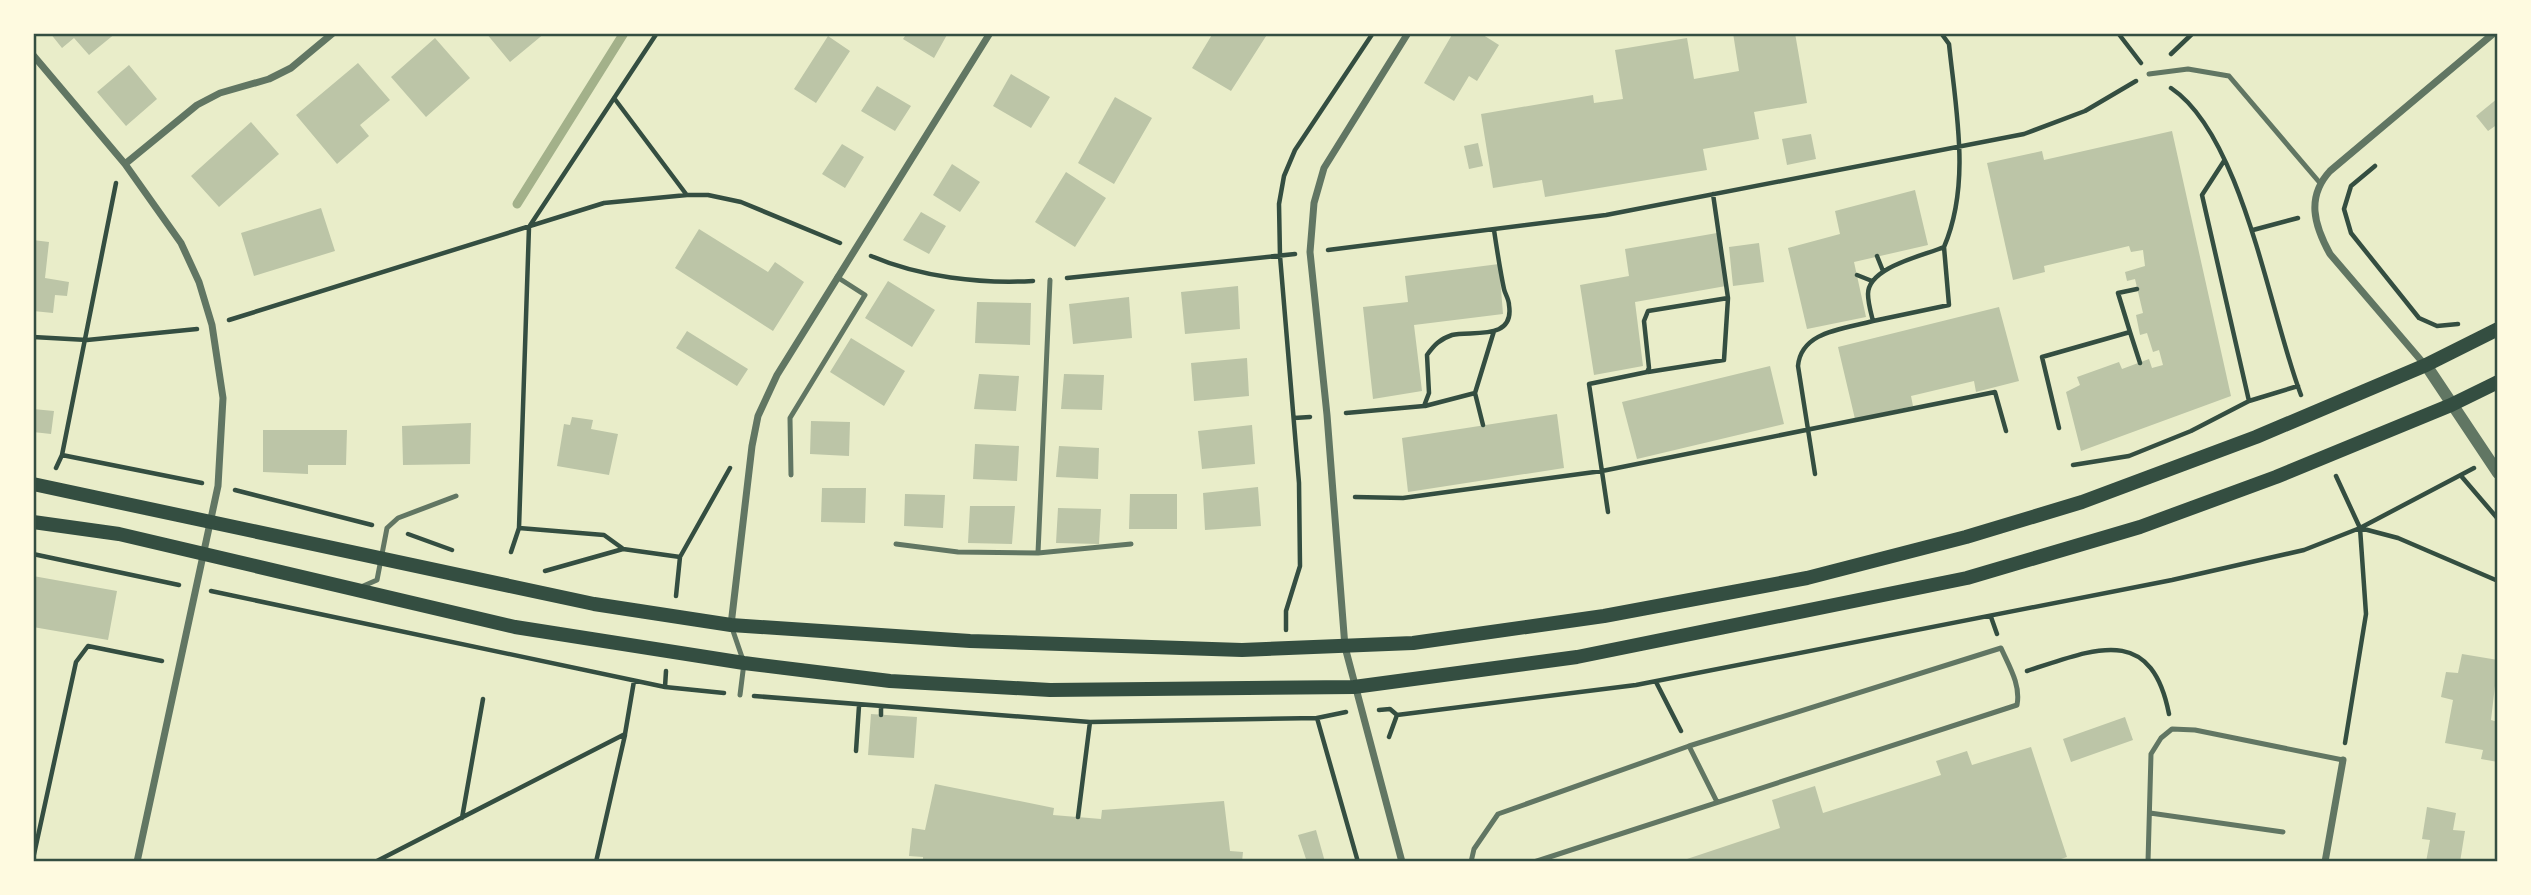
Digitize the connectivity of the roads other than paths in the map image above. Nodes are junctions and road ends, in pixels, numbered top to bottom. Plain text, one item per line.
1 (333, 33) edge
2 (990, 33) edge
3 (1408, 33) edge
4 (2494, 33) edge
5 (33, 55) edge
6 (2149, 74) road end
7 (125, 164) junction
8 (2320, 183) junction
9 (837, 277) junction
10 (1050, 280) road end
11 (2498, 330) edge
12 (2426, 365) junction
13 (2498, 382) edge
14 (2451, 405) junction
15 (2498, 474) edge
16 (791, 475) dead end
17 (40, 485) edge
18 (456, 496) dead end
19 (210, 521) junction
20 (33, 522) edge
21 (896, 544) dead end
22 (1131, 544) dead end
23 (1038, 553) junction
24 (203, 555) junction
25 (383, 559) junction
26 (352, 591) junction
27 (731, 625) junction
28 (1345, 648) junction
29 (744, 663) junction
30 (1354, 687) junction
31 (740, 695) dead end
32 (1689, 746) junction
33 (2343, 760) joint
34 (1717, 802) junction
35 (2150, 813) junction
36 (2283, 832) dead end
37 (137, 862) edge
38 (1402, 862) edge
39 (1471, 862) edge
40 (1534, 862) edge
41 (2148, 862) edge
42 (2325, 862) edge

1 - 7 street
2 - 9 street
3 - 28 street
4 - 8 street
5 - 7 street
6 - 8 lane
7 - 19 street
8 - 12 street
9 - 16 lane
9 - 27 street
10 - 23 lane
11 - 12 main road
12 - 14 street
12 - 28 main road
13 - 14 main road
14 - 15 street
14 - 30 main road
17 - 19 main road
18 - 25 lane
19 - 24 street
19 - 25 main road
20 - 24 main road
21 - 23 lane
22 - 23 lane
24 - 26 main road
24 - 37 street
25 - 26 lane
25 - 27 main road
26 - 29 main road
27 - 28 main road
27 - 29 lane
28 - 30 street
29 - 30 main road
29 - 31 lane
30 - 38 street
32 - 34 lane
32 - 34 lane
32 - 39 lane
33 - 35 lane
33 - 42 street
34 - 40 lane
35 - 36 lane
35 - 41 lane

